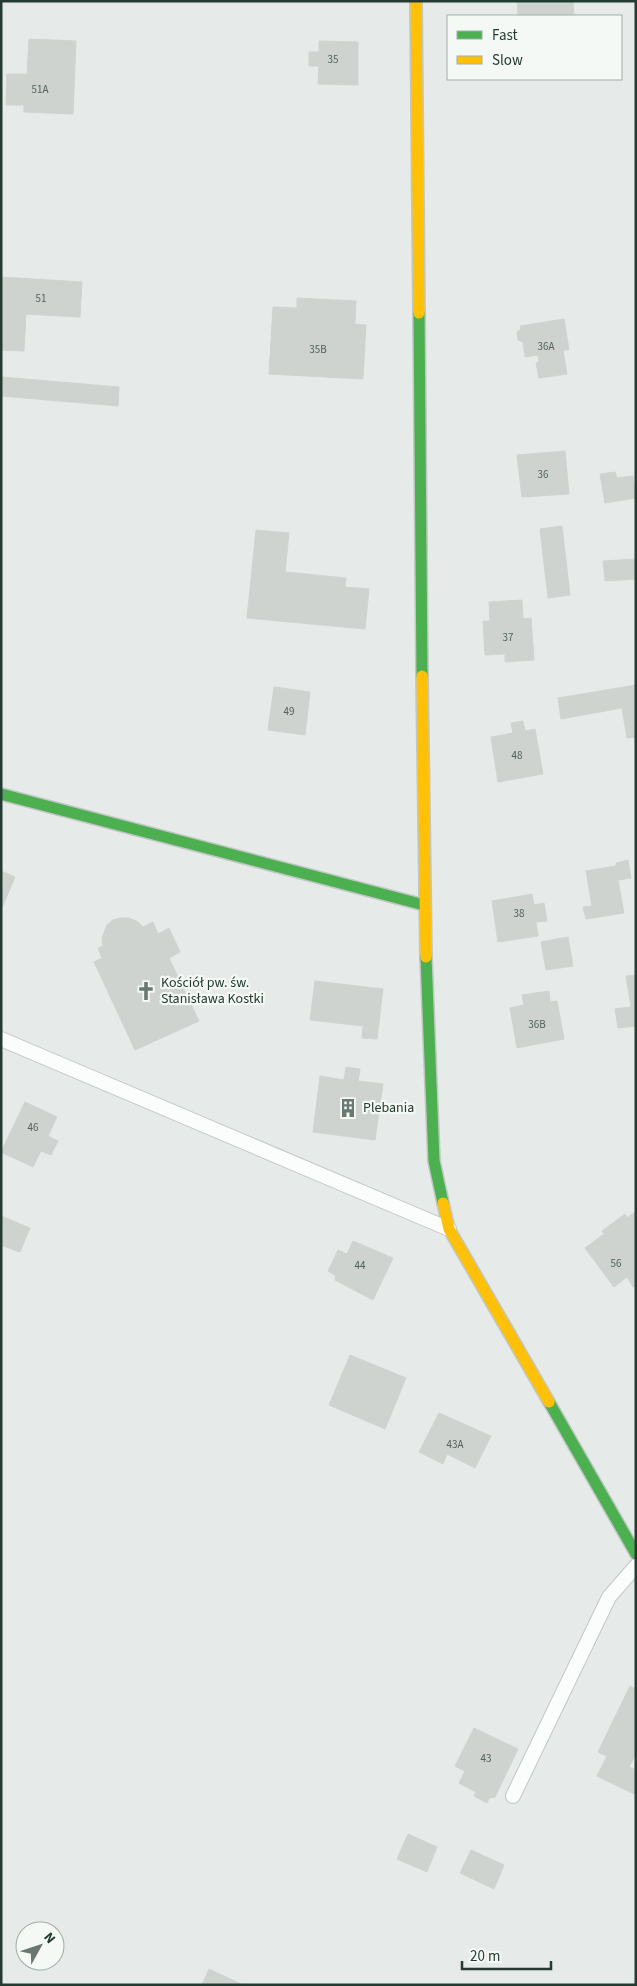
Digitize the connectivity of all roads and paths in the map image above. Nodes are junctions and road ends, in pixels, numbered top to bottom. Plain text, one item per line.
1 (416, 1) edge
2 (1, 794) edge
3 (424, 905) junction
4 (1, 1039) edge
5 (449, 1229) junction
6 (636, 1554) edge
7 (636, 1566) edge
8 (513, 1796) dead end

1 - 3 street
2 - 3 street
3 - 5 street
4 - 5 lane
5 - 6 street
7 - 8 lane

